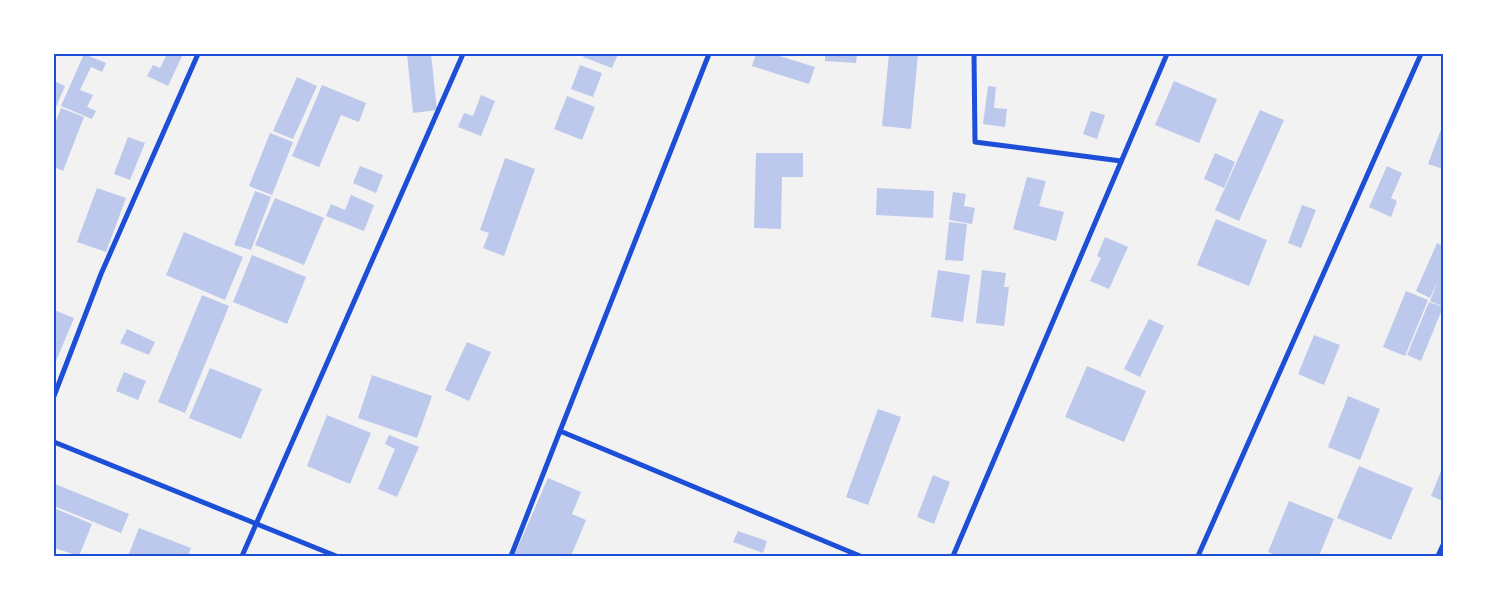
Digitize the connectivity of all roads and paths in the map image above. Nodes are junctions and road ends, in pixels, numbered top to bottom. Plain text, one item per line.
1 (198, 54) edge
2 (463, 54) edge
3 (709, 54) edge
4 (974, 54) edge
5 (1167, 54) edge
6 (1421, 54) edge
7 (1121, 161) junction
8 (54, 396) edge
9 (560, 431) junction
10 (54, 442) edge
11 (256, 523) junction
12 (1443, 545) edge
13 (242, 556) edge
14 (336, 556) edge
15 (511, 556) edge
16 (860, 556) edge
17 (953, 556) edge
18 (1198, 556) edge
19 (1438, 556) edge

1 - 8 street
2 - 11 street
3 - 9 street
4 - 7 street
5 - 7 street
6 - 18 street
7 - 17 street
9 - 15 street
9 - 16 street
10 - 11 street
11 - 13 street
11 - 14 street
12 - 19 street

